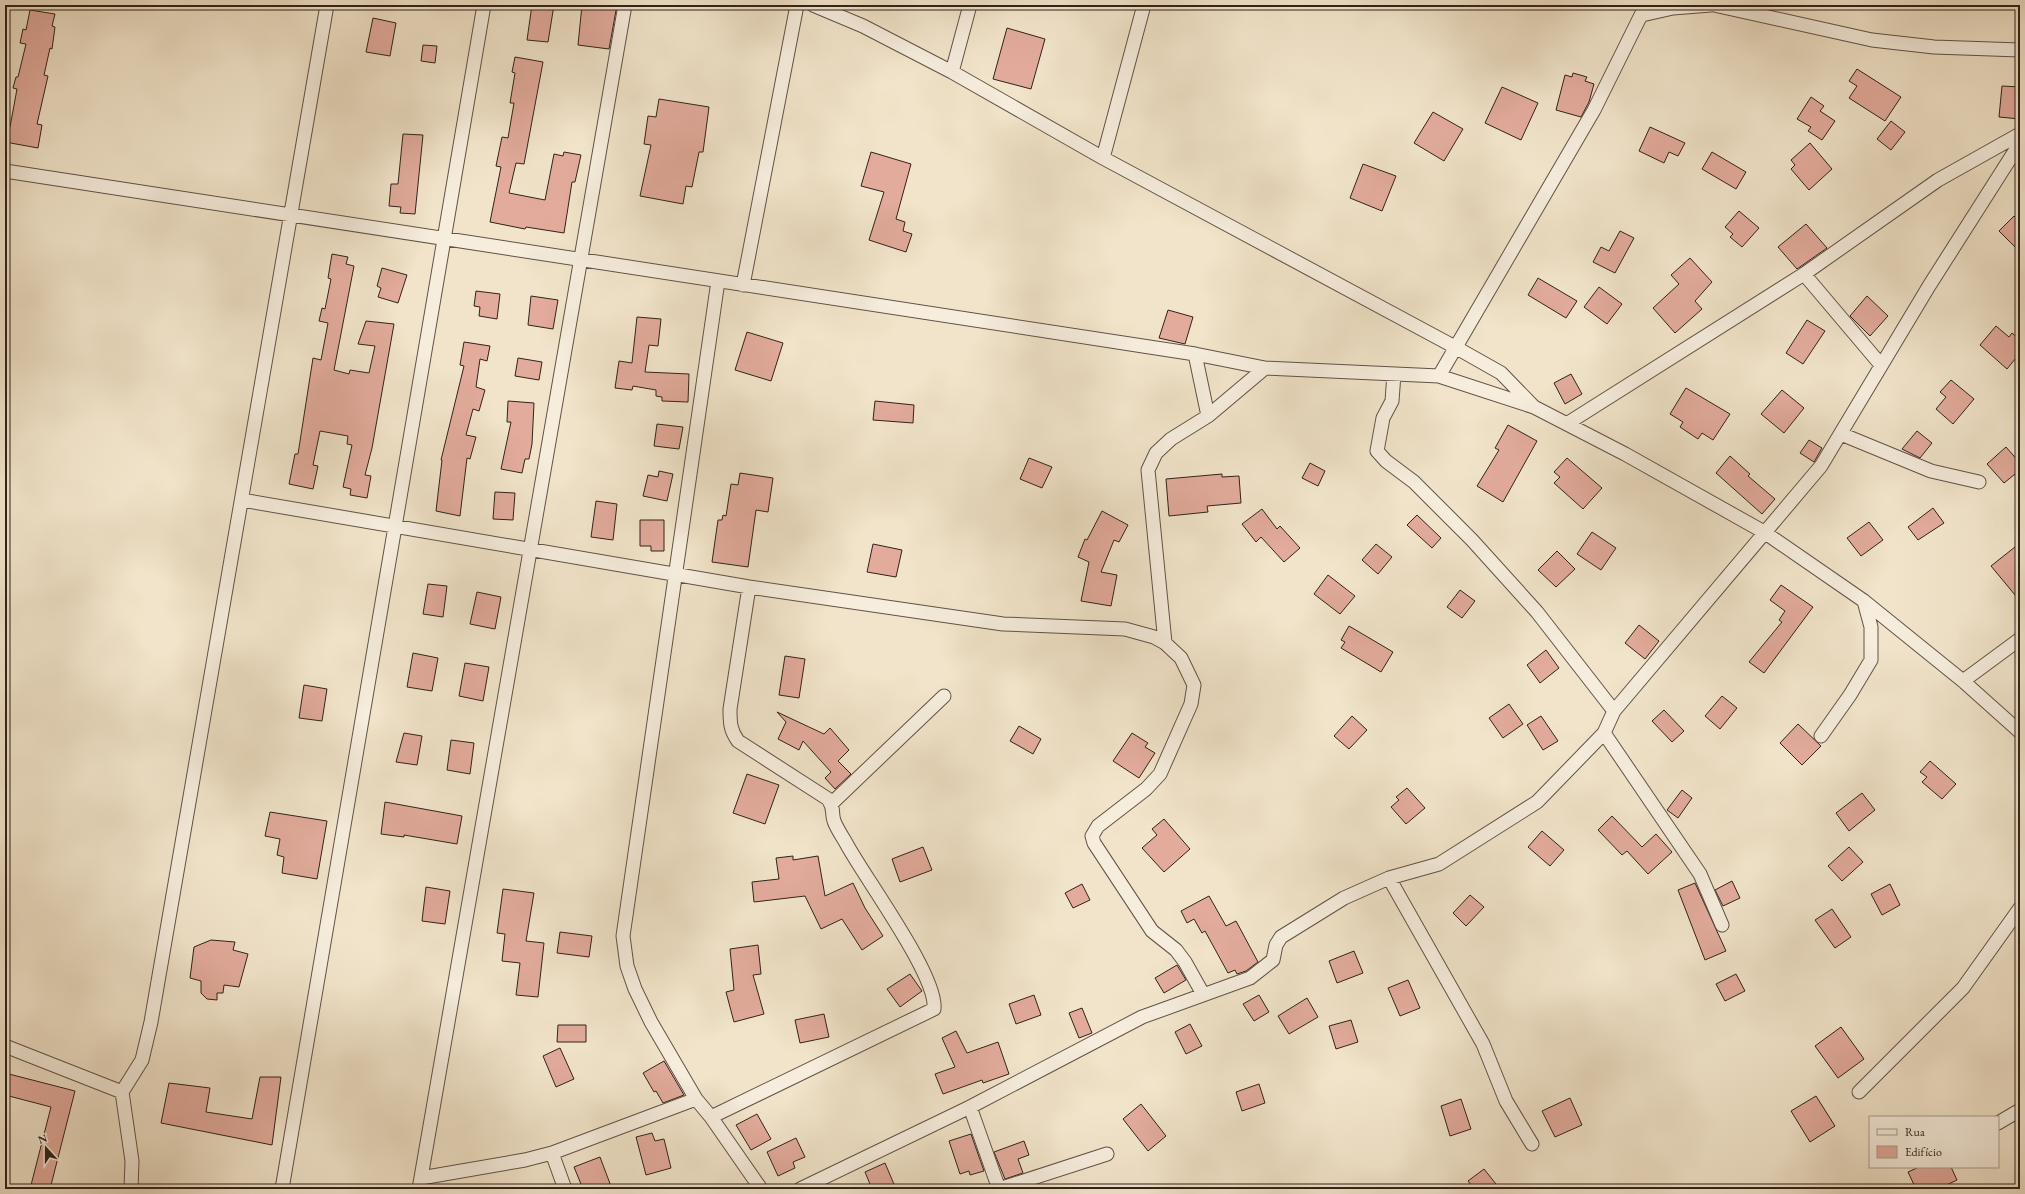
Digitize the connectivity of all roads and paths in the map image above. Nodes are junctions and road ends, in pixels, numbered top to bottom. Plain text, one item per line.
1 (326, 5) edge
2 (484, 5) edge
3 (625, 5) edge
4 (798, 5) edge
5 (813, 5) edge
6 (970, 5) edge
7 (1144, 5) edge
8 (1711, 5) edge
9 (1714, 5) edge
10 (1644, 10) edge
11 (2020, 50) edge
12 (952, 72) junction
13 (2020, 134) edge
14 (2020, 143) edge
15 (1103, 158) junction
16 (5, 171) edge
17 (290, 215) junction
18 (444, 239) junction
19 (580, 260) junction
20 (1804, 274) junction
21 (718, 281) junction
22 (743, 285) junction
23 (1455, 347) junction
24 (1195, 354) junction
25 (1881, 365) junction
26 (1265, 368) junction
27 (1394, 374) junction
28 (1438, 376) junction
29 (1534, 407) junction
30 (1208, 416) junction
31 (1568, 423) junction
32 (1841, 434) junction
33 (1979, 482) dead end
34 (242, 500) junction
35 (395, 526) junction
36 (1764, 532) junction
37 (530, 549) junction
38 (674, 574) junction
39 (749, 587) junction
40 (1864, 601) junction
41 (2020, 639) edge
42 (1165, 643) junction
43 (1963, 681) junction
44 (944, 696) dead end
45 (1614, 711) junction
46 (2020, 732) edge
47 (1604, 733) junction
48 (1821, 736) dead end
49 (831, 804) junction
50 (1389, 878) junction
51 (2020, 908) edge
52 (1722, 925) dead end
53 (1203, 994) junction
54 (5, 1046) edge
55 (122, 1092) junction
56 (1859, 1092) dead end
57 (696, 1099) junction
58 (970, 1107) junction
59 (2020, 1110) edge
60 (711, 1117) junction
61 (1999, 1121) edge
62 (1532, 1144) dead end
63 (552, 1153) junction
64 (1107, 1154) dead end
65 (420, 1183) edge
66 (131, 1189) edge
67 (282, 1189) edge
68 (565, 1189) edge
69 (761, 1189) edge
70 (800, 1189) edge
71 (999, 1189) edge

1 - 17 street
2 - 18 street
3 - 19 street
4 - 22 street
5 - 12 street
6 - 12 street
7 - 15 street
8 - 10 street
9 - 11 street
10 - 23 street
12 - 15 street
13 - 20 street
14 - 25 street
15 - 23 street
16 - 17 street
17 - 18 street
17 - 34 street
18 - 19 street
18 - 35 street
19 - 21 street
19 - 37 street
20 - 25 street
20 - 31 street
21 - 22 street
21 - 38 street
22 - 24 street
23 - 28 street
23 - 29 street
24 - 26 street
24 - 30 street
25 - 32 street
26 - 27 street
26 - 30 street
27 - 28 street
27 - 45 street
28 - 29 street
29 - 31 street
30 - 42 street
31 - 36 street
32 - 33 street
32 - 36 street
34 - 35 street
34 - 55 street
35 - 37 street
35 - 67 street
36 - 40 street
36 - 45 street
37 - 38 street
37 - 65 street
38 - 39 street
38 - 57 street
39 - 42 street
39 - 49 street
40 - 43 street
40 - 48 street
41 - 43 street
42 - 53 street
43 - 46 street
44 - 49 street
45 - 47 street
47 - 50 street
47 - 52 street
49 - 60 street
50 - 53 street
50 - 62 street
51 - 56 street
53 - 58 street
54 - 55 street
55 - 66 street
57 - 60 street
57 - 63 street
58 - 70 street
58 - 71 street
59 - 61 street
60 - 69 street
63 - 65 street
63 - 68 street
64 - 71 street

